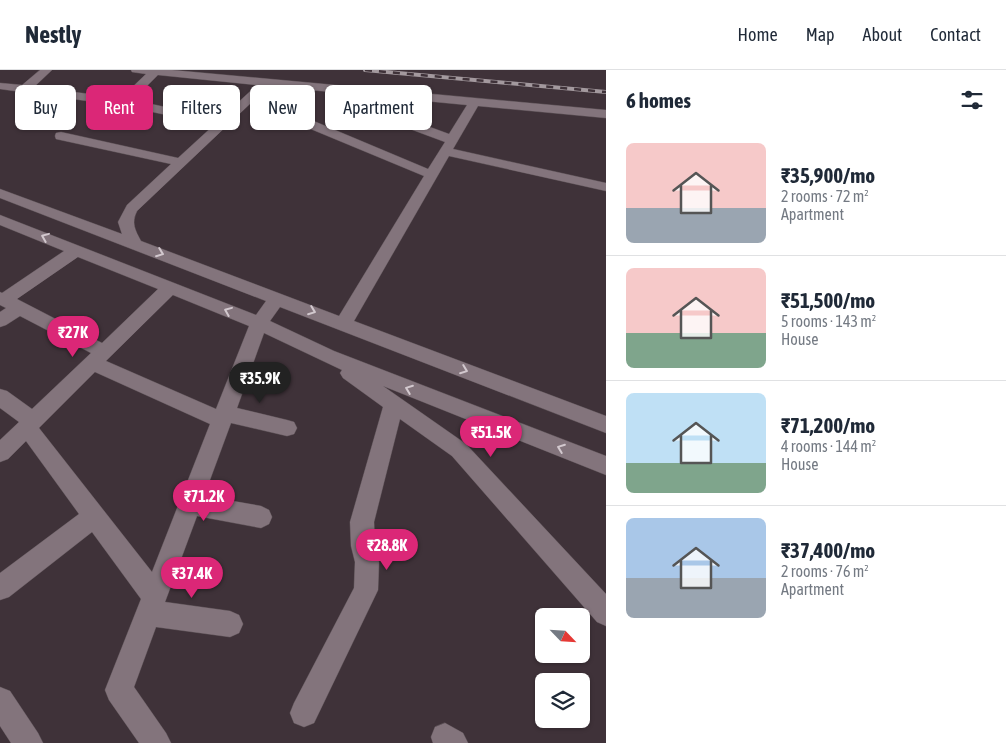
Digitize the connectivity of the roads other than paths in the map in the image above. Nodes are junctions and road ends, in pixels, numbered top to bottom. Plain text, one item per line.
1 (47, 70) edge
2 (136, 70) edge
3 (155, 72) junction
4 (266, 83) junction
5 (30, 85) edge
6 (142, 85) edge
7 (0, 86) edge
8 (15, 88) edge
9 (475, 101) junction
10 (240, 107) edge
11 (606, 114) edge
12 (315, 126) edge
13 (214, 130) edge
14 (412, 130) edge
15 (61, 136) dead end
16 (449, 146) junction
17 (180, 162) junction
18 (432, 174) junction
19 (606, 187) edge
20 (0, 193) edge
21 (0, 220) edge
22 (134, 243) junction
23 (77, 250) junction
24 (170, 288) junction
25 (278, 298) junction
26 (7, 302) edge
27 (0, 321) edge
28 (259, 323) junction
29 (344, 324) junction
30 (327, 356) junction
31 (98, 358) junction
32 (0, 397) edge
33 (394, 405) junction
34 (223, 417) junction
35 (30, 424) junction
36 (606, 425) edge
37 (287, 428) dead end
38 (0, 453) edge
39 (606, 466) edge
40 (190, 504) junction
41 (95, 516) junction
42 (261, 517) dead end
43 (0, 588) edge
44 (151, 604) junction
45 (606, 613) edge
46 (230, 624) dead end
47 (0, 701) edge
48 (304, 713) dead end
49 (28, 743) edge
50 (156, 743) edge

1 - 5 street
2 - 3 street
3 - 4 street
3 - 6 street
4 - 9 street
4 - 10 street
7 - 8 street
9 - 11 street
9 - 16 street
12 - 18 street
13 - 17 street
14 - 16 street
15 - 17 street
16 - 18 street
16 - 19 street
17 - 22 street
18 - 29 street
20 - 22 street
23 -> 21 street
22 -> 25 street
23 - 24 street
23 - 26 street
28 -> 24 street
24 - 31 street
25 - 28 street
25 -> 29 street
26 - 27 street
26 - 31 street
28 - 30 street
28 - 34 street
29 -> 36 street
30 - 33 street
39 -> 30 street
31 - 34 street
31 - 35 street
32 - 35 street
33 - 45 street
33 - 48 street
34 - 37 street
34 - 40 street
35 - 38 street
35 - 41 street
40 - 42 street
40 - 44 street
41 - 43 street
41 - 44 street
44 - 46 street
44 - 50 street
47 - 49 street

